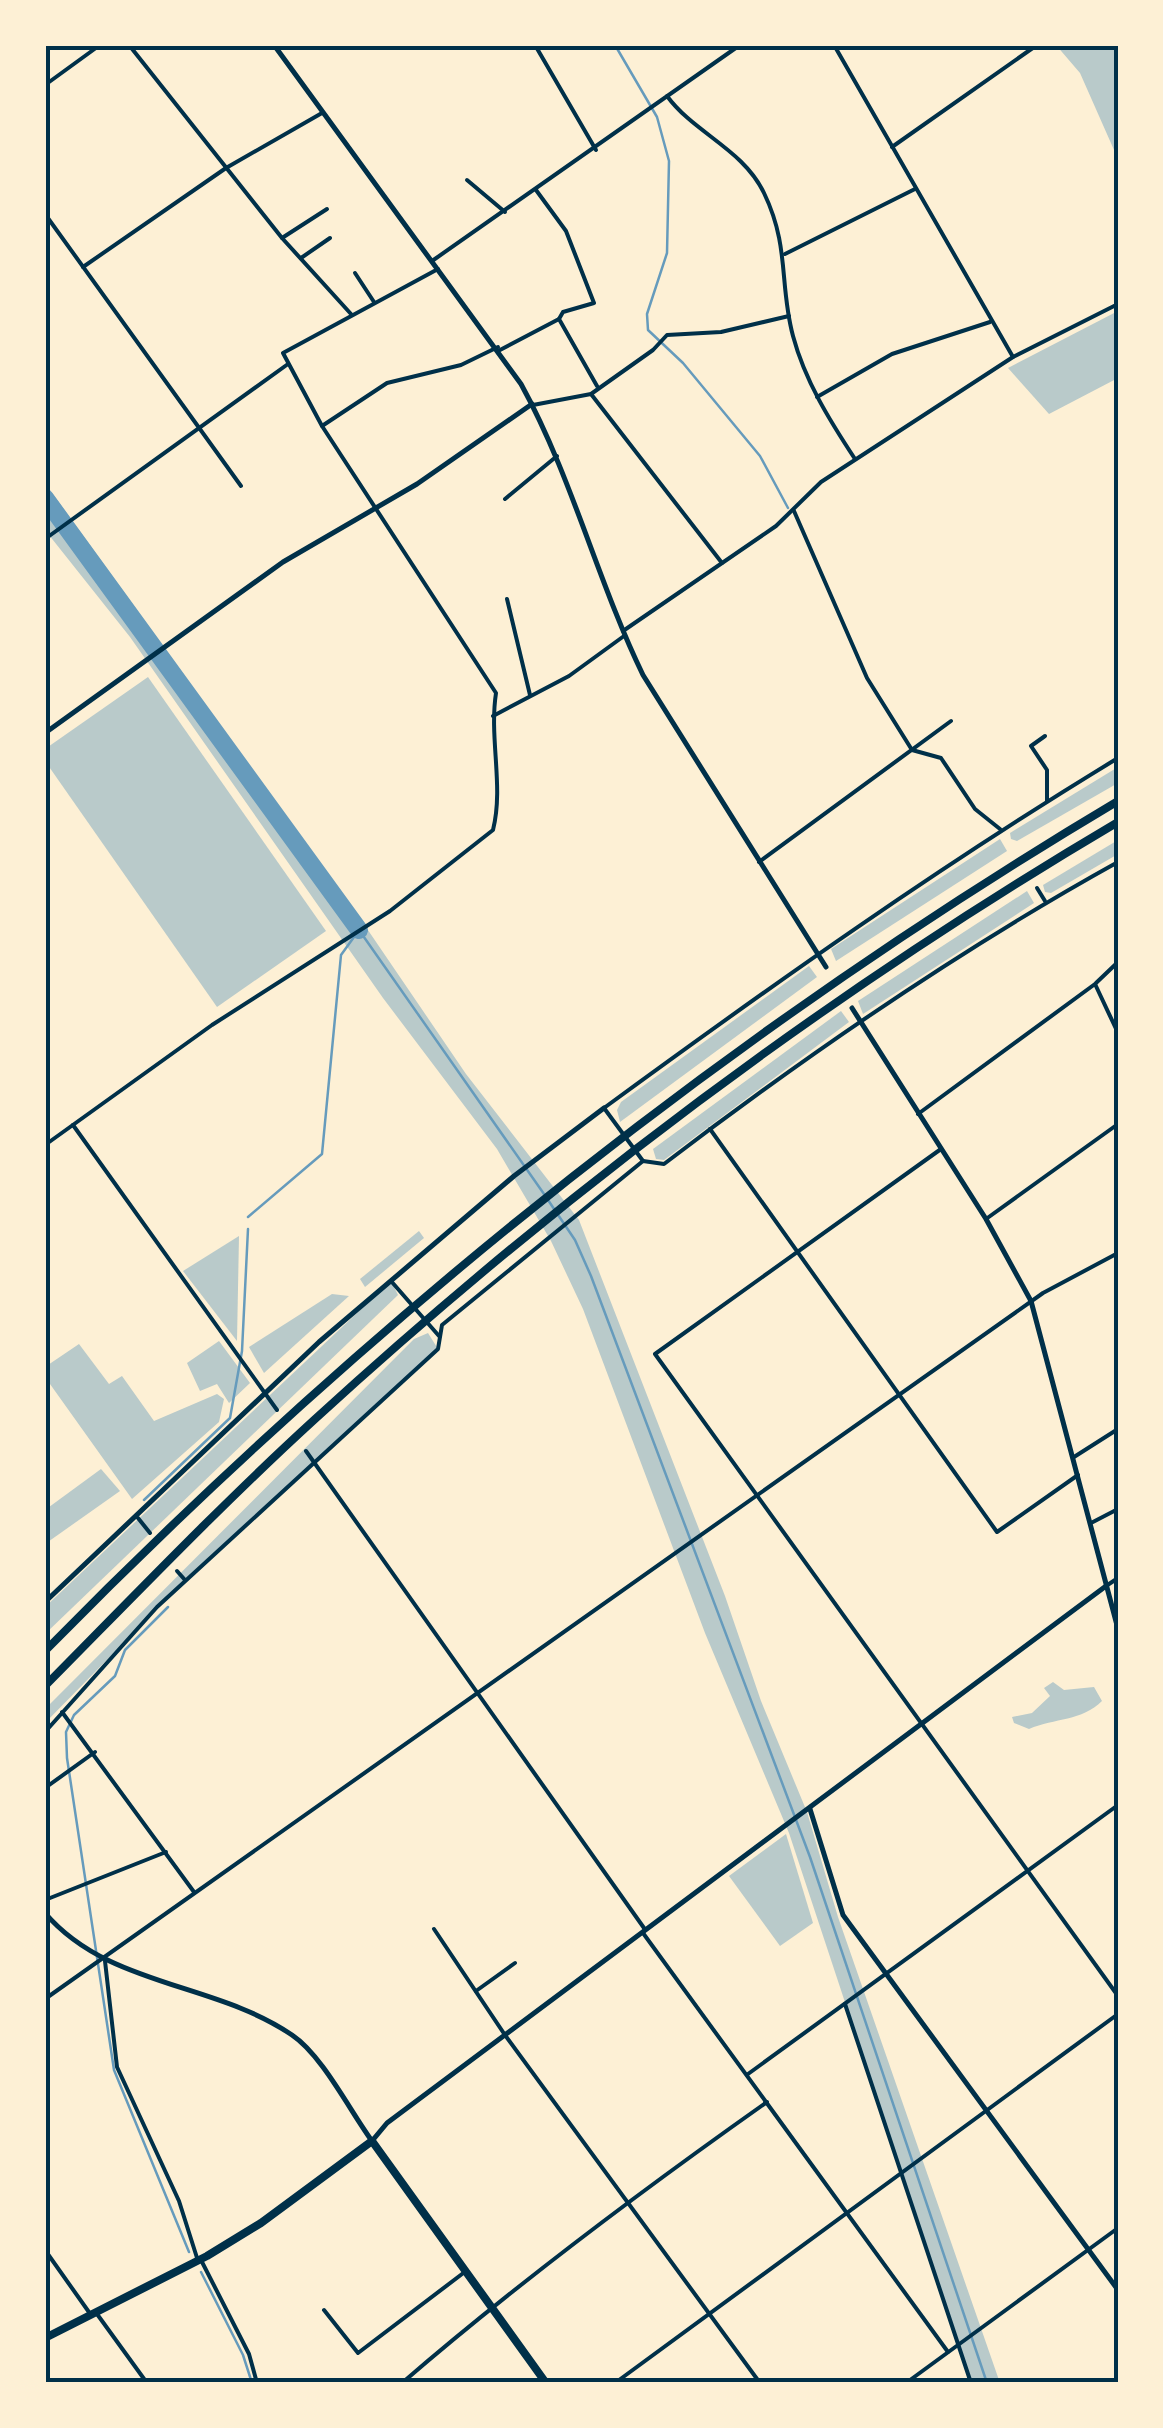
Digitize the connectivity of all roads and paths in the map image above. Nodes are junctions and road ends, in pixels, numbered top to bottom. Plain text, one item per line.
1 (100, 45) edge
2 (129, 45) edge
3 (274, 45) edge
4 (536, 45) edge
5 (740, 45) edge
6 (834, 45) edge
7 (1037, 45) edge
8 (45, 85) edge
9 (668, 96) junction
10 (322, 112) junction
11 (892, 146) junction
12 (596, 150) junction
13 (226, 168) junction
14 (467, 180) dead end
15 (916, 189) junction
16 (536, 190) junction
17 (327, 210) dead end
18 (505, 212) junction
19 (45, 214) edge
20 (282, 238) junction
21 (330, 238) dead end
22 (786, 254) junction
23 (300, 259) junction
24 (432, 261) junction
25 (83, 267) junction
26 (438, 269) junction
27 (354, 273) dead end
28 (374, 302) junction
29 (1118, 304) edge
30 (350, 314) junction
31 (789, 316) junction
32 (558, 319) junction
33 (992, 321) junction
34 (499, 349) junction
35 (1013, 358) junction
36 (288, 364) junction
37 (598, 388) junction
38 (591, 394) junction
39 (817, 398) junction
40 (532, 405) junction
41 (322, 426) junction
42 (201, 428) junction
43 (557, 456) junction
44 (856, 461) junction
45 (242, 486) dead end
46 (504, 498) dead end
47 (375, 507) junction
48 (794, 511) junction
49 (45, 539) edge
50 (722, 564) junction
51 (507, 599) dead end
52 (623, 634) junction
53 (530, 695) junction
54 (493, 716) junction
55 (951, 721) dead end
56 (45, 734) edge
57 (1044, 736) dead end
58 (912, 750) junction
59 (1118, 758) edge
60 (1047, 801) junction
61 (1118, 801) edge
62 (1118, 822) edge
63 (1000, 829) junction
64 (759, 862) junction
65 (1118, 862) edge
66 (1036, 888) dead end
67 (1046, 902) junction
68 (816, 952) junction
69 (1118, 962) edge
70 (826, 968) dead end
71 (1095, 984) junction
72 (852, 1008) dead end
73 (861, 1022) junction
74 (1118, 1033) edge
75 (604, 1108) junction
76 (918, 1114) junction
77 (1118, 1124) edge
78 (73, 1125) junction
79 (710, 1128) junction
80 (45, 1146) edge
81 (941, 1149) junction
82 (644, 1161) junction
83 (986, 1219) junction
84 (797, 1252) junction
85 (1118, 1253) edge
86 (391, 1281) junction
87 (1031, 1300) junction
88 (440, 1336) junction
89 (265, 1394) junction
90 (898, 1394) junction
91 (277, 1410) dead end
92 (1118, 1428) edge
93 (306, 1451) dead end
94 (1074, 1457) junction
95 (312, 1460) junction
96 (1079, 1475) junction
97 (757, 1493) junction
98 (1118, 1509) edge
99 (138, 1518) junction
100 (1091, 1524) junction
101 (150, 1533) dead end
102 (177, 1571) dead end
103 (1118, 1578) edge
104 (186, 1580) junction
105 (1106, 1586) junction
106 (45, 1602) edge
107 (1118, 1629) edge
108 (45, 1651) edge
109 (45, 1688) edge
110 (478, 1692) junction
111 (62, 1712) junction
112 (922, 1726) junction
113 (45, 1732) edge
114 (95, 1752) junction
115 (45, 1788) edge
116 (1118, 1805) edge
117 (810, 1809) junction
118 (166, 1852) junction
119 (1027, 1870) junction
120 (194, 1892) junction
121 (45, 1900) edge
122 (45, 1913) edge
123 (434, 1929) dead end
124 (644, 1932) junction
125 (103, 1960) junction
126 (515, 1963) dead end
127 (886, 1973) junction
128 (476, 1991) junction
129 (1118, 1996) edge
130 (45, 1999) edge
131 (845, 2004) junction
132 (1118, 2014) edge
133 (505, 2035) junction
134 (748, 2074) junction
135 (767, 2102) junction
136 (989, 2110) junction
137 (372, 2140) junction
138 (900, 2171) junction
139 (626, 2202) junction
140 (847, 2212) junction
141 (1118, 2228) edge
142 (45, 2250) edge
143 (1089, 2250) junction
144 (200, 2260) junction
145 (466, 2270) junction
146 (1118, 2290) edge
147 (491, 2306) junction
148 (324, 2310) dead end
149 (93, 2314) junction
150 (710, 2314) junction
151 (45, 2338) edge
152 (958, 2344) junction
153 (948, 2352) junction
154 (147, 2383) edge
155 (256, 2383) edge
156 (402, 2383) edge
157 (546, 2383) edge
158 (615, 2383) edge
159 (760, 2383) edge
160 (906, 2383) edge
161 (970, 2383) edge

1 - 8 street
2 - 13 street
3 - 10 street
4 - 12 street
5 - 9 street
6 - 11 street
7 - 11 street
9 - 12 street
9 - 22 street
10 - 13 street
10 - 24 street
11 - 15 street
12 - 16 street
13 - 20 street
13 - 25 street
14 - 18 street
15 - 22 street
15 - 33 street
16 - 18 street
16 - 32 street
17 - 20 street
18 - 24 street
19 - 25 street
20 - 23 street
21 - 23 street
22 - 31 street
23 - 30 street
24 - 26 street
25 - 42 street
26 - 28 street
26 - 34 street
27 - 28 street
28 - 30 street
29 - 35 street
30 - 36 street
31 - 37 street
31 - 39 street
32 - 34 street
32 - 37 street
33 - 35 street
33 - 39 street
34 - 40 street
34 - 41 street
35 - 44 street
36 - 41 street
36 - 42 street
37 - 38 street
38 - 40 street
38 - 50 street
39 - 44 street
40 - 43 street
40 - 47 street
41 - 47 street
42 - 45 street
42 - 49 street
43 - 46 street
43 - 52 street
44 - 48 street
47 - 54 street
47 - 56 street
48 - 50 street
48 - 58 street
50 - 52 street
51 - 53 street
52 - 53 street
52 - 64 street
53 - 54 street
54 - 78 street
55 - 58 street
57 - 60 street
58 - 63 street
58 - 64 street
59 - 60 street
60 - 63 street
61 - 108 main road
62 - 109 main road
63 - 68 street
64 - 68 street
65 - 67 street
66 - 67 street
67 - 73 street
68 - 70 street
68 - 75 street
69 - 71 street
71 - 74 street
71 - 76 street
72 - 73 street
73 - 76 street
73 - 79 street
75 - 82 street
75 - 86 street
76 - 81 street
77 - 83 street
78 - 80 street
78 - 89 street
79 - 82 street
79 - 84 street
81 - 83 street
81 - 84 street
82 - 88 street
83 - 87 street
84 - 90 street
84 - 97 street
85 - 87 street
86 - 88 street
86 - 89 street
87 - 90 street
87 - 94 street
88 - 95 street
89 - 91 street
89 - 99 street
90 - 96 street
90 - 97 street
92 - 94 street
93 - 95 street
94 - 96 street
95 - 104 street
95 - 110 street
96 - 100 street
97 - 110 street
97 - 112 street
98 - 100 street
99 - 101 street
99 - 106 street
100 - 105 street
102 - 104 street
103 - 105 street
104 - 111 street
105 - 107 street
105 - 112 street
110 - 120 street
110 - 124 street
111 - 113 street
111 - 114 street
112 - 117 street
112 - 119 street
114 - 115 street
114 - 118 street
116 - 119 street
117 - 124 street
117 - 127 street
118 - 120 street
118 - 121 street
119 - 127 street
119 - 129 street
120 - 125 street
122 - 125 street
123 - 128 street
124 - 133 street
124 - 134 street
125 - 130 street
125 - 137 street
125 - 144 street
126 - 128 street
127 - 131 street
127 - 136 street
128 - 133 street
131 - 134 street
131 - 138 street
132 - 136 street
133 - 137 street
133 - 139 street
134 - 135 street
135 - 139 street
135 - 140 street
136 - 138 street
136 - 143 street
137 - 144 main road
137 - 145 main road
138 - 140 street
138 - 152 street
139 - 147 street
139 - 150 street
140 - 150 street
140 - 153 street
141 - 143 street
142 - 149 street
143 - 146 street
143 - 152 street
144 - 149 main road
144 - 155 street
145 - 147 main road
145 - 148 street
147 - 156 street
147 - 157 main road
149 - 151 main road
149 - 154 street
150 - 158 street
150 - 159 street
152 - 153 street
152 - 161 street
153 - 160 street

